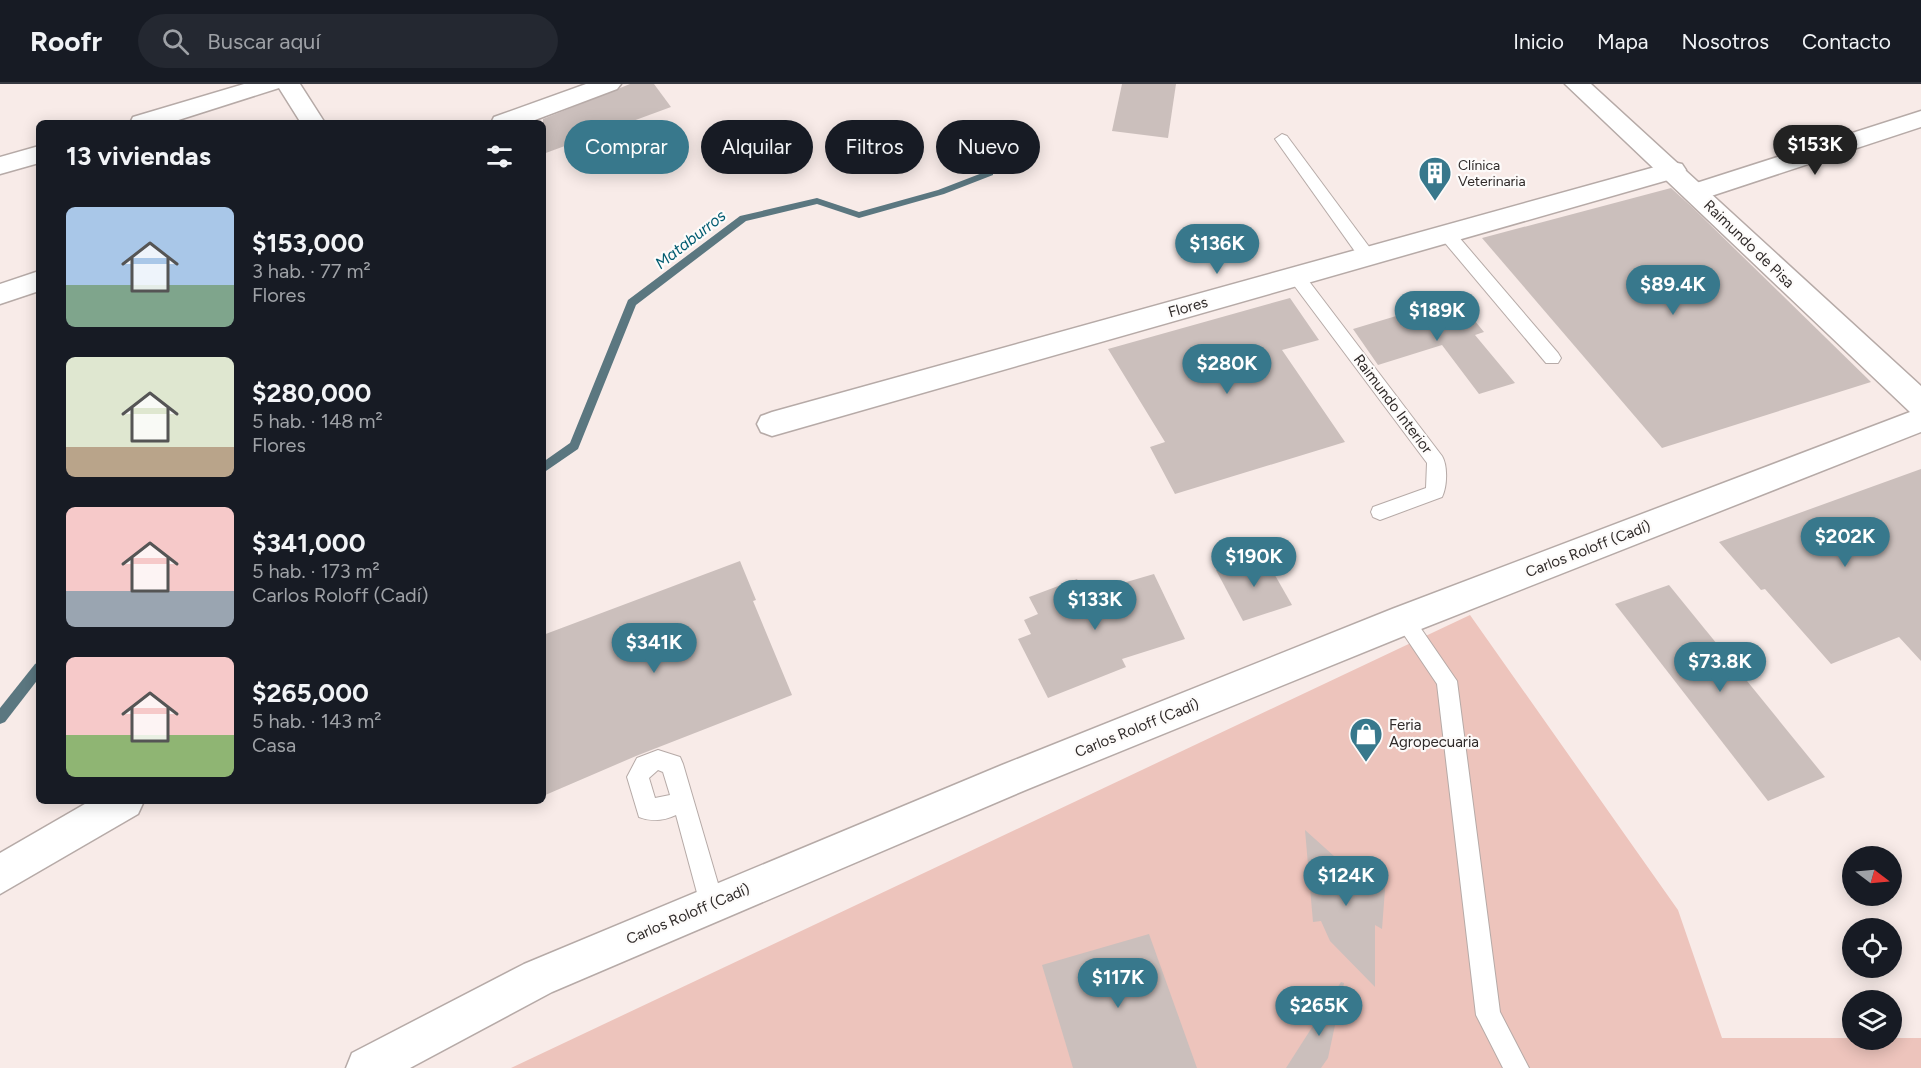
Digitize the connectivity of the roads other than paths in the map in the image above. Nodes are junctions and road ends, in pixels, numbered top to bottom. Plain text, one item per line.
1 (270, 84) edge
2 (288, 84) edge
3 (609, 84) edge
4 (1577, 84) edge
5 (1921, 119) edge
6 (152, 120) edge
7 (311, 120) edge
8 (511, 120) edge
9 (1282, 139) dead end
10 (36, 155) edge
11 (0, 166) edge
12 (1673, 170) junction
13 (1696, 192) junction
14 (1446, 233) junction
15 (1366, 256) junction
16 (1296, 276) junction
17 (36, 282) edge
18 (0, 294) edge
19 (1552, 358) dead end
20 (1921, 404) edge
21 (1921, 420) edge
22 (772, 424) dead end
23 (1380, 512) dead end
24 (1404, 620) junction
25 (682, 801) dead end
26 (120, 804) edge
27 (0, 875) edge
28 (712, 904) junction
29 (367, 1068) edge
30 (1517, 1068) edge

1 - 6 street
2 - 7 street
3 - 8 street
4 - 12 street, Raimundo de Pisa
5 - 13 street
9 - 15 lane
10 - 11 street
12 - 13 street, Raimundo de Pisa
12 - 14 street, Flores
13 - 20 street, Raimundo de Pisa
14 - 15 street, Flores
14 - 19 lane
15 - 16 street, Flores
16 - 22 street, Flores
16 - 23 lane, Raimundo Interior
17 - 18 street
21 - 24 street, Carlos Roloff (Cadí)
24 - 28 street, Carlos Roloff (Cadí)
24 - 30 lane
25 - 28 lane
26 - 27 street
28 - 29 street, Carlos Roloff (Cadí)

